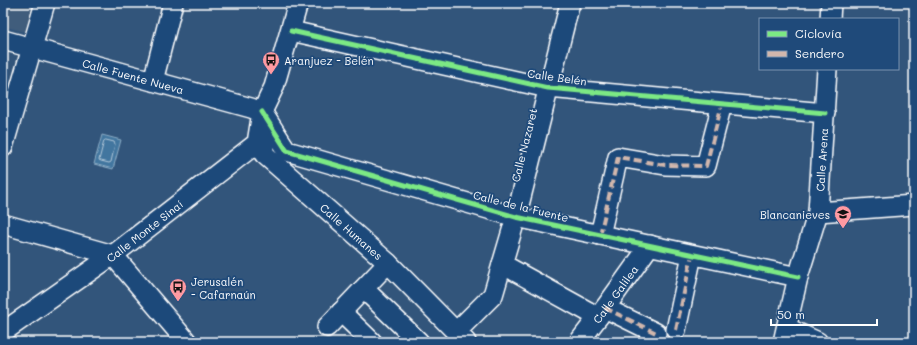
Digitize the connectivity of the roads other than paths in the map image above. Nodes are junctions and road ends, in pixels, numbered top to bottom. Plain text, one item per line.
1 (45, 3) edge
2 (174, 3) edge
3 (298, 3) edge
4 (570, 3) edge
5 (830, 3) edge
6 (830, 18) edge
7 (291, 32) junction
8 (3, 40) edge
9 (32, 48) junction
10 (827, 70) edge
11 (153, 81) junction
12 (548, 88) junction
13 (722, 104) junction
14 (262, 112) junction
15 (825, 112) junction
16 (3, 147) edge
17 (914, 205) edge
18 (818, 212) junction
19 (516, 217) junction
20 (3, 224) edge
21 (600, 235) junction
22 (650, 245) junction
23 (113, 255) junction
24 (692, 255) junction
25 (388, 263) junction
26 (502, 264) junction
27 (798, 277) junction
28 (364, 289) junction
29 (341, 312) junction
30 (602, 312) junction
31 (327, 327) dead end
32 (676, 330) dead end
33 (3, 332) edge
34 (656, 333) dead end
35 (785, 335) edge
36 (463, 339) edge
37 (188, 342) edge
38 (372, 342) edge
39 (419, 342) edge
40 (579, 342) edge
41 (818, 342) edge

1 - 9 street
2 - 11 street
3 - 7 street
4 - 12 street, Calle Nazaret
5 - 6 street
7 - 12 street, Calle Belén
7 - 14 street
8 - 9 street, Calle Fuente Nueva
9 - 11 street, Calle Fuente Nueva
9 - 16 street
10 - 15 street, Calle Arena
11 - 14 street, Calle Fuente Nueva
12 - 13 street, Calle Belén
12 - 19 street, Calle Nazaret
13 - 15 street, Calle Belén
13 - 21 street
14 - 19 street, Calle de la Fuente
14 - 23 street, Calle Monte Sinaí
14 - 25 street, Calle Humanes
15 - 18 street, Calle Arena
17 - 18 street
18 - 27 street, Calle Arena
19 - 21 street, Calle de la Fuente
19 - 26 street, Calle Nazaret
20 - 23 street
21 - 22 street, Calle de la Fuente
22 - 24 street, Calle de la Fuente
22 - 30 street, Calle Galilea
23 - 33 street, Calle Monte Sinaí
23 - 37 street
24 - 27 street, Calle de la Fuente
24 - 32 street
25 - 28 street
25 - 36 street, Calle Humanes
26 - 30 street
26 - 36 street, Calle Nazaret
27 - 35 street, Calle Arena
28 - 29 street
28 - 39 street
29 - 31 street
29 - 38 street
30 - 34 street
30 - 40 street, Calle Galilea
35 - 41 street

